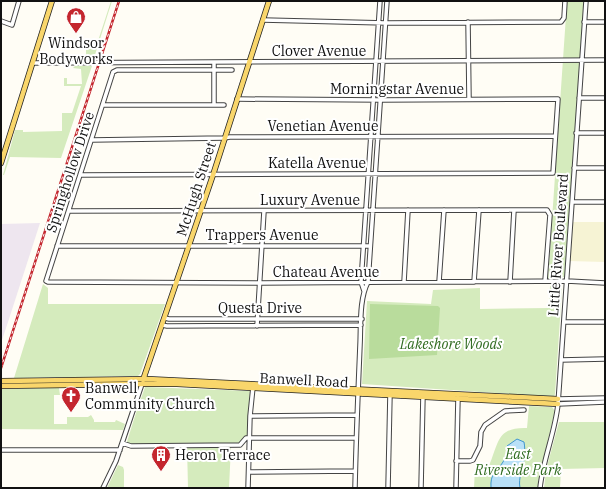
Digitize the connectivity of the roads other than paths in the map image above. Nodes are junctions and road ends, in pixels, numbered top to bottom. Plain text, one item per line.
1 (20, 1) edge
2 (52, 1) edge
3 (269, 1) edge
4 (380, 1) edge
5 (387, 1) edge
6 (565, 1) edge
7 (586, 1) edge
8 (263, 20) junction
9 (1, 21) edge
10 (378, 22) junction
11 (468, 22) junction
12 (584, 22) junction
13 (605, 22) edge
14 (386, 23) junction
15 (469, 60) junction
16 (581, 60) junction
17 (605, 60) edge
18 (383, 61) junction
19 (214, 62) junction
20 (249, 62) junction
21 (376, 62) junction
22 (33, 63) junction
23 (214, 70) junction
24 (232, 70) dead end
25 (579, 98) junction
26 (605, 98) edge
27 (237, 99) junction
28 (373, 100) junction
29 (380, 100) junction
30 (469, 100) junction
31 (103, 105) junction
32 (214, 105) junction
33 (224, 105) dead end
34 (576, 133) junction
35 (605, 133) edge
36 (555, 136) junction
37 (371, 137) junction
38 (378, 137) junction
39 (224, 138) junction
40 (92, 140) junction
41 (1, 163) edge
42 (574, 168) junction
43 (605, 168) edge
44 (368, 174) junction
45 (375, 174) junction
46 (80, 175) junction
47 (213, 175) junction
48 (572, 202) junction
49 (605, 202) edge
50 (366, 210) junction
51 (372, 210) junction
52 (408, 210) junction
53 (444, 210) junction
54 (479, 210) junction
55 (514, 210) junction
56 (69, 211) junction
57 (201, 211) junction
58 (264, 211) junction
59 (57, 246) junction
60 (189, 246) junction
61 (262, 246) junction
62 (363, 246) junction
63 (370, 246) junction
64 (566, 281) junction
65 (48, 282) joint
66 (361, 282) junction
67 (368, 282) junction
68 (404, 282) junction
69 (439, 282) junction
70 (474, 282) junction
71 (510, 282) junction
72 (545, 282) junction
73 (176, 283) junction
74 (260, 283) junction
75 (605, 283) edge
76 (364, 290) junction
77 (165, 318) junction
78 (211, 319) junction
79 (258, 319) junction
80 (309, 319) junction
81 (362, 319) junction
82 (564, 322) junction
83 (605, 322) edge
84 (162, 325) junction
85 (309, 325) junction
86 (361, 325) junction
87 (211, 326) junction
88 (258, 326) junction
89 (605, 359) edge
90 (561, 360) junction
91 (1, 381) edge
92 (143, 381) junction
93 (1, 386) edge
94 (253, 386) junction
95 (357, 391) junction
96 (390, 393) junction
97 (423, 395) junction
98 (458, 397) junction
99 (605, 398) edge
100 (558, 401) junction
101 (605, 402) edge
102 (524, 410) dead end
103 (356, 415) junction
104 (250, 416) junction
105 (249, 438) junction
106 (356, 438) junction
107 (122, 443) junction
108 (1, 450) edge
109 (120, 450) junction
110 (456, 461) junction
111 (355, 471) junction
112 (249, 472) junction
113 (103, 488) edge
114 (248, 488) edge
115 (355, 488) edge
116 (388, 488) edge
117 (421, 488) edge
118 (456, 488) edge
119 (540, 488) edge

1 - 9 street
2 - 22 main road
3 - 8 main road, McHugh Street
4 - 10 street
5 - 14 street
6 - 11 street
7 - 12 street, Little River Boulevard
8 - 10 street
8 - 20 main road, McHugh Street
10 - 14 street
10 - 21 street
11 - 14 street
11 - 15 street
12 - 13 street
12 - 16 street, Little River Boulevard
14 - 18 street
15 - 16 street, Clover Avenue
15 - 18 street, Clover Avenue
15 - 30 street
16 - 17 street, Clover Avenue
16 - 25 street, Little River Boulevard
18 - 21 street, Clover Avenue
18 - 29 street
19 - 20 street, Clover Avenue
19 - 22 street, Clover Avenue
19 - 23 street
20 - 21 street, Clover Avenue
20 - 27 main road, McHugh Street
21 - 28 street
22 - 41 main road
23 - 24 street
23 - 31 street, Springhollow Drive
23 - 32 street
25 - 26 street
25 - 34 street, Little River Boulevard
27 - 28 street, Morningstar Avenue
27 - 39 main road, McHugh Street
28 - 29 street, Morningstar Avenue
28 - 37 street
29 - 30 street, Morningstar Avenue
29 - 38 street
30 - 36 street, Morningstar Avenue
31 - 32 street
31 - 40 street, Springhollow Drive
32 - 33 street
34 - 35 street
34 - 42 street, Little River Boulevard
36 - 38 street, Venetian Avenue
36 - 45 street, Katella Avenue
37 - 38 street, Venetian Avenue
37 - 39 street, Venetian Avenue
37 - 44 street
38 - 45 street
39 - 40 street, Venetian Avenue
39 - 47 main road, McHugh Street
40 - 46 street, Springhollow Drive
42 - 43 street
42 - 48 street, Little River Boulevard
44 - 45 street, Katella Avenue
44 - 47 street, Katella Avenue
44 - 50 street
45 - 51 street
46 - 47 street, Katella Avenue
46 - 56 street, Springhollow Drive
47 - 57 main road, McHugh Street
48 - 49 street
48 - 64 street, Little River Boulevard
50 - 51 street, Luxury Avenue
50 - 58 street, Luxury Avenue
50 - 62 street
51 - 52 street, Luxury Avenue
51 - 63 street
52 - 53 street, Luxury Avenue
52 - 68 street
53 - 54 street, Luxury Avenue
53 - 69 street
54 - 55 street, Luxury Avenue
54 - 70 street
55 - 71 street
55 - 72 street, Luxury Avenue
56 - 57 street, Luxury Avenue
56 - 59 street, Springhollow Drive
57 - 58 street, Luxury Avenue
57 - 60 main road, McHugh Street
58 - 61 street
59 - 60 street, Trappers Avenue
59 - 65 street, Springhollow Drive
60 - 61 street, Trappers Avenue
60 - 73 main road, McHugh Street
61 - 62 street, Trappers Avenue
61 - 74 street
62 - 63 street, Trappers Avenue
62 - 66 street
63 - 67 street
64 - 72 street, Chateau Avenue
64 - 75 street, Chateau Avenue
64 - 82 street, Little River Boulevard
65 - 73 street, Chateau Avenue
66 - 67 street, Chateau Avenue
66 - 74 street, Chateau Avenue
66 - 76 street
67 - 68 street, Chateau Avenue
67 - 76 street
68 - 69 street, Chateau Avenue
69 - 70 street, Chateau Avenue
70 - 71 street, Chateau Avenue
71 - 72 street, Chateau Avenue
73 - 74 street, Chateau Avenue
73 - 77 main road, McHugh Street
74 - 79 street
76 - 81 street
77 - 78 street, Questa Drive
77 - 84 main road, McHugh Street
78 - 79 street, Questa Drive
78 - 87 street, Questa Drive
79 - 80 street, Questa Drive
79 - 88 street
80 - 81 street, Questa Drive
80 - 85 street, Questa Drive
81 - 86 street
82 - 83 street
82 - 90 street, Little River Boulevard
84 - 87 street, Questa Drive
84 - 92 main road, McHugh Street
85 - 86 street, Questa Drive
85 - 88 street, Questa Drive
86 - 95 street
87 - 88 street, Questa Drive
89 - 90 street
90 - 100 street, Little River Boulevard
91 - 92 main road, Banwell Road
92 - 93 main road, Banwell Road
92 - 94 main road, Banwell Road
92 - 107 street
94 - 95 main road, Banwell Road
94 - 104 street
95 - 96 main road, Banwell Road
95 - 103 street
96 - 97 main road, Banwell Road
96 - 116 street
97 - 98 main road, Banwell Road
97 - 117 street
98 - 100 main road, Banwell Road
98 - 110 street
99 - 100 street, Banwell Road
100 - 101 street, Banwell Road
100 - 119 street, Little River Boulevard
102 - 110 street
103 - 104 street
103 - 106 street
104 - 105 street
105 - 106 street
105 - 107 street
105 - 112 street
106 - 111 street
107 - 109 street
108 - 109 street
109 - 113 street
110 - 118 street
111 - 112 street
111 - 115 street
112 - 114 street

